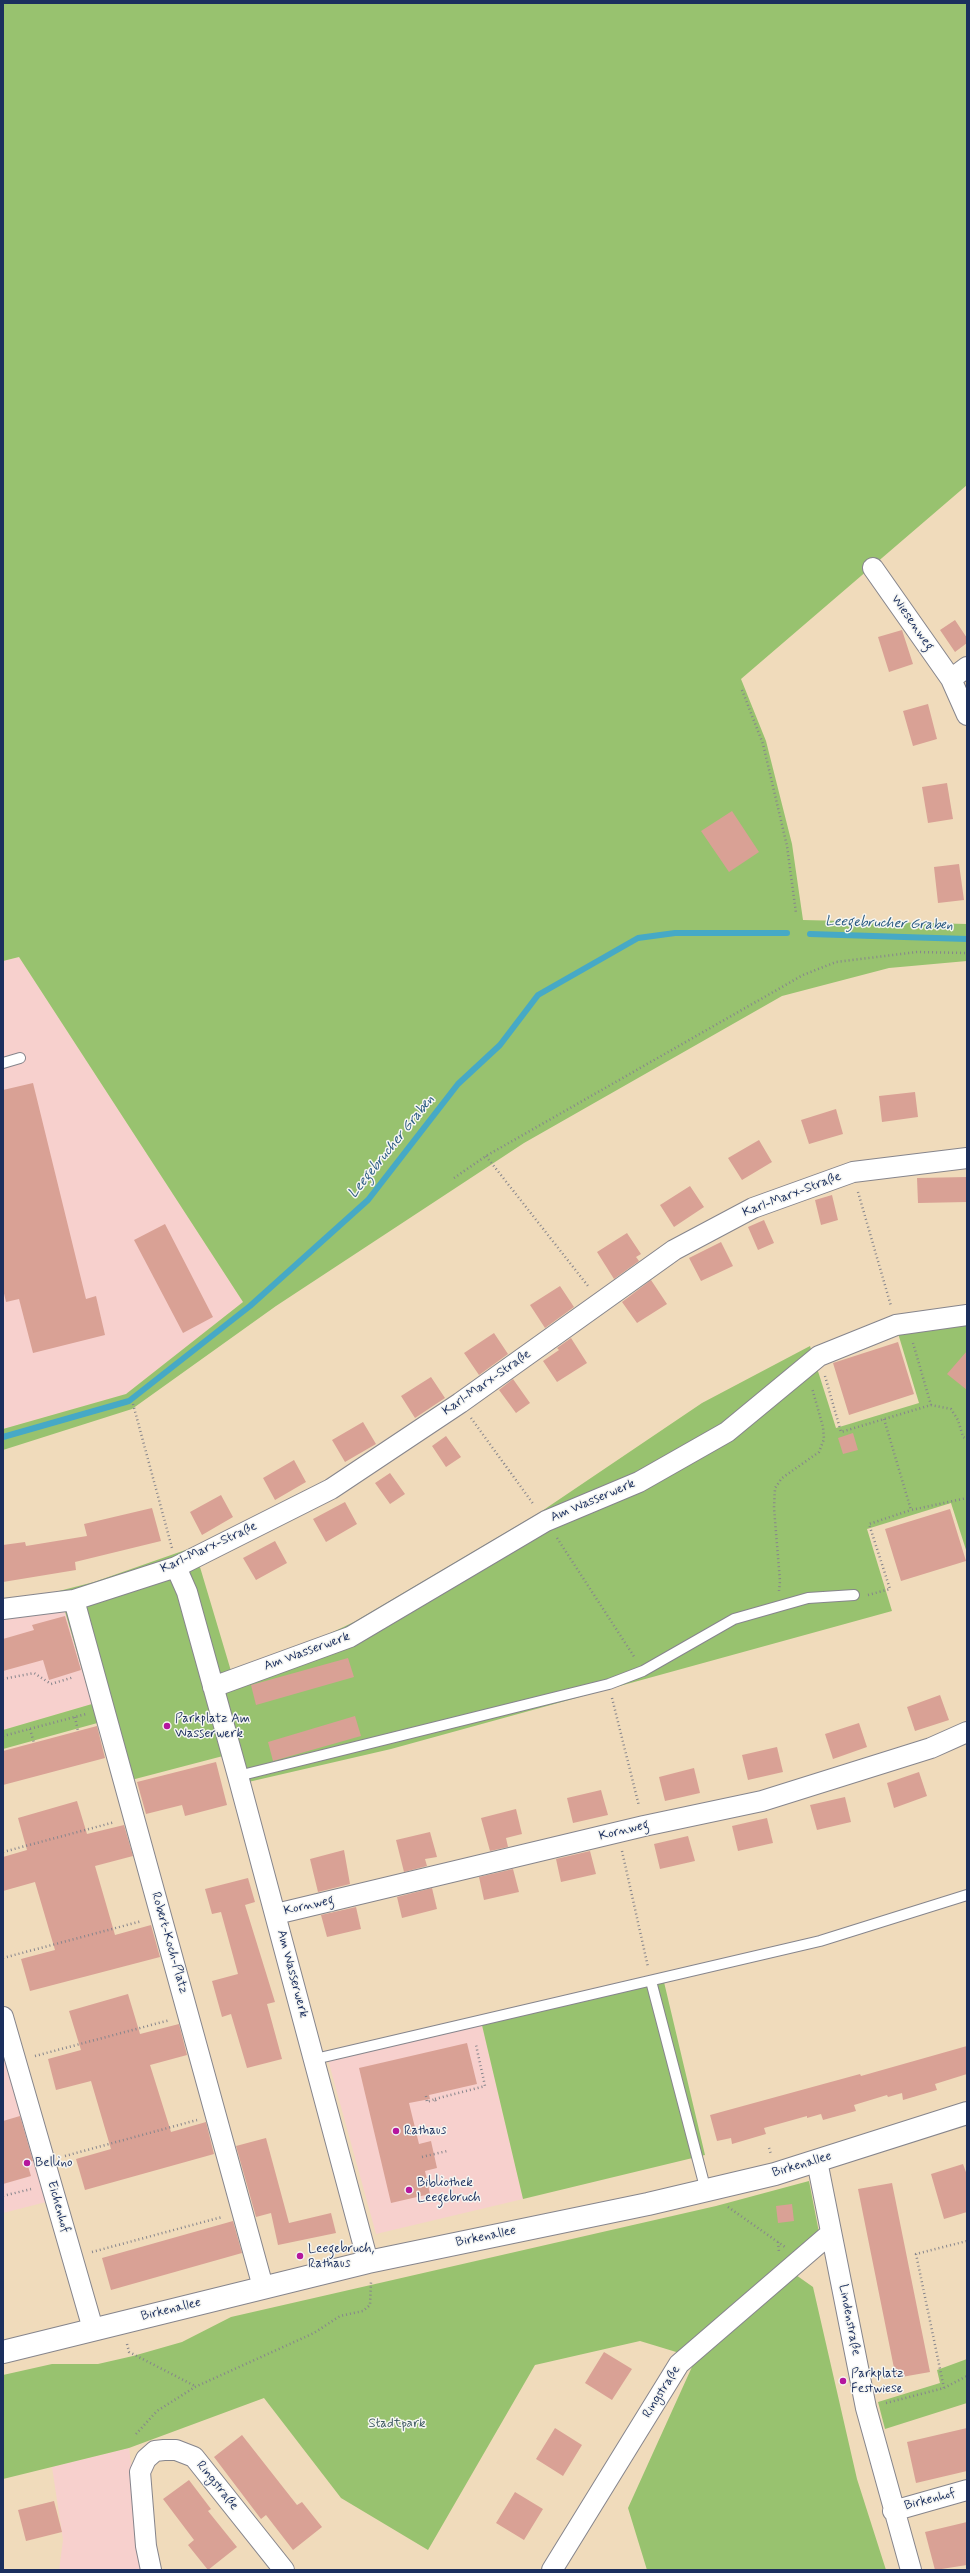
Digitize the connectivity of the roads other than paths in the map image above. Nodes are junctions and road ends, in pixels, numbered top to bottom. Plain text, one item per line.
1 (873, 568) dead end
2 (967, 667) edge
3 (951, 679) junction
4 (967, 715) edge
5 (20, 1058) dead end
6 (3, 1063) edge
7 (967, 1158) edge
8 (967, 1315) edge
9 (176, 1567) junction
10 (854, 1595) road end
11 (74, 1600) junction
12 (3, 1609) edge
13 (213, 1686) junction
14 (967, 1732) edge
15 (238, 1776) junction
16 (967, 1894) edge
17 (276, 1914) junction
18 (651, 1981) junction
19 (3, 2017) edge
20 (315, 2060) junction
21 (967, 2113) edge
22 (817, 2162) junction
23 (706, 2191) junction
24 (831, 2233) junction
25 (368, 2262) junction
26 (263, 2287) junction
27 (93, 2329) junction
28 (3, 2352) edge
29 (967, 2490) edge
30 (893, 2510) junction
31 (151, 2570) edge
32 (284, 2570) edge
33 (552, 2570) edge
34 (911, 2570) edge

1 - 3 street, Wiesenweg
2 - 3 street
3 - 4 street, Wiesenweg
5 - 6 lane
7 - 9 street, Karl-Marx-Straße
8 - 13 street, Am Wasserwerk
9 - 11 street, Karl-Marx-Straße
9 - 13 street, Am Wasserwerk
10 - 15 lane
11 - 12 street, Karl-Marx-Straße
11 - 26 street, Robert-Koch-Platz
13 - 15 street, Am Wasserwerk
14 - 17 street, Kornweg
15 - 17 street, Am Wasserwerk
16 - 18 lane
17 - 20 street, Am Wasserwerk
18 - 20 lane
18 - 23 lane
19 - 27 street, Eichenhof
20 - 25 street, Am Wasserwerk
21 - 22 street, Birkenallee
22 - 23 street, Birkenallee
22 - 24 street, Lindenstraße
23 - 25 street, Birkenallee
24 - 30 street, Lindenstraße
24 - 33 street, Ringstraße
25 - 26 street, Birkenallee
26 - 27 street, Birkenallee
27 - 28 street, Birkenallee
29 - 30 street, Birkenhof
30 - 34 street, Lindenstraße
31 - 32 street, Ringstraße

